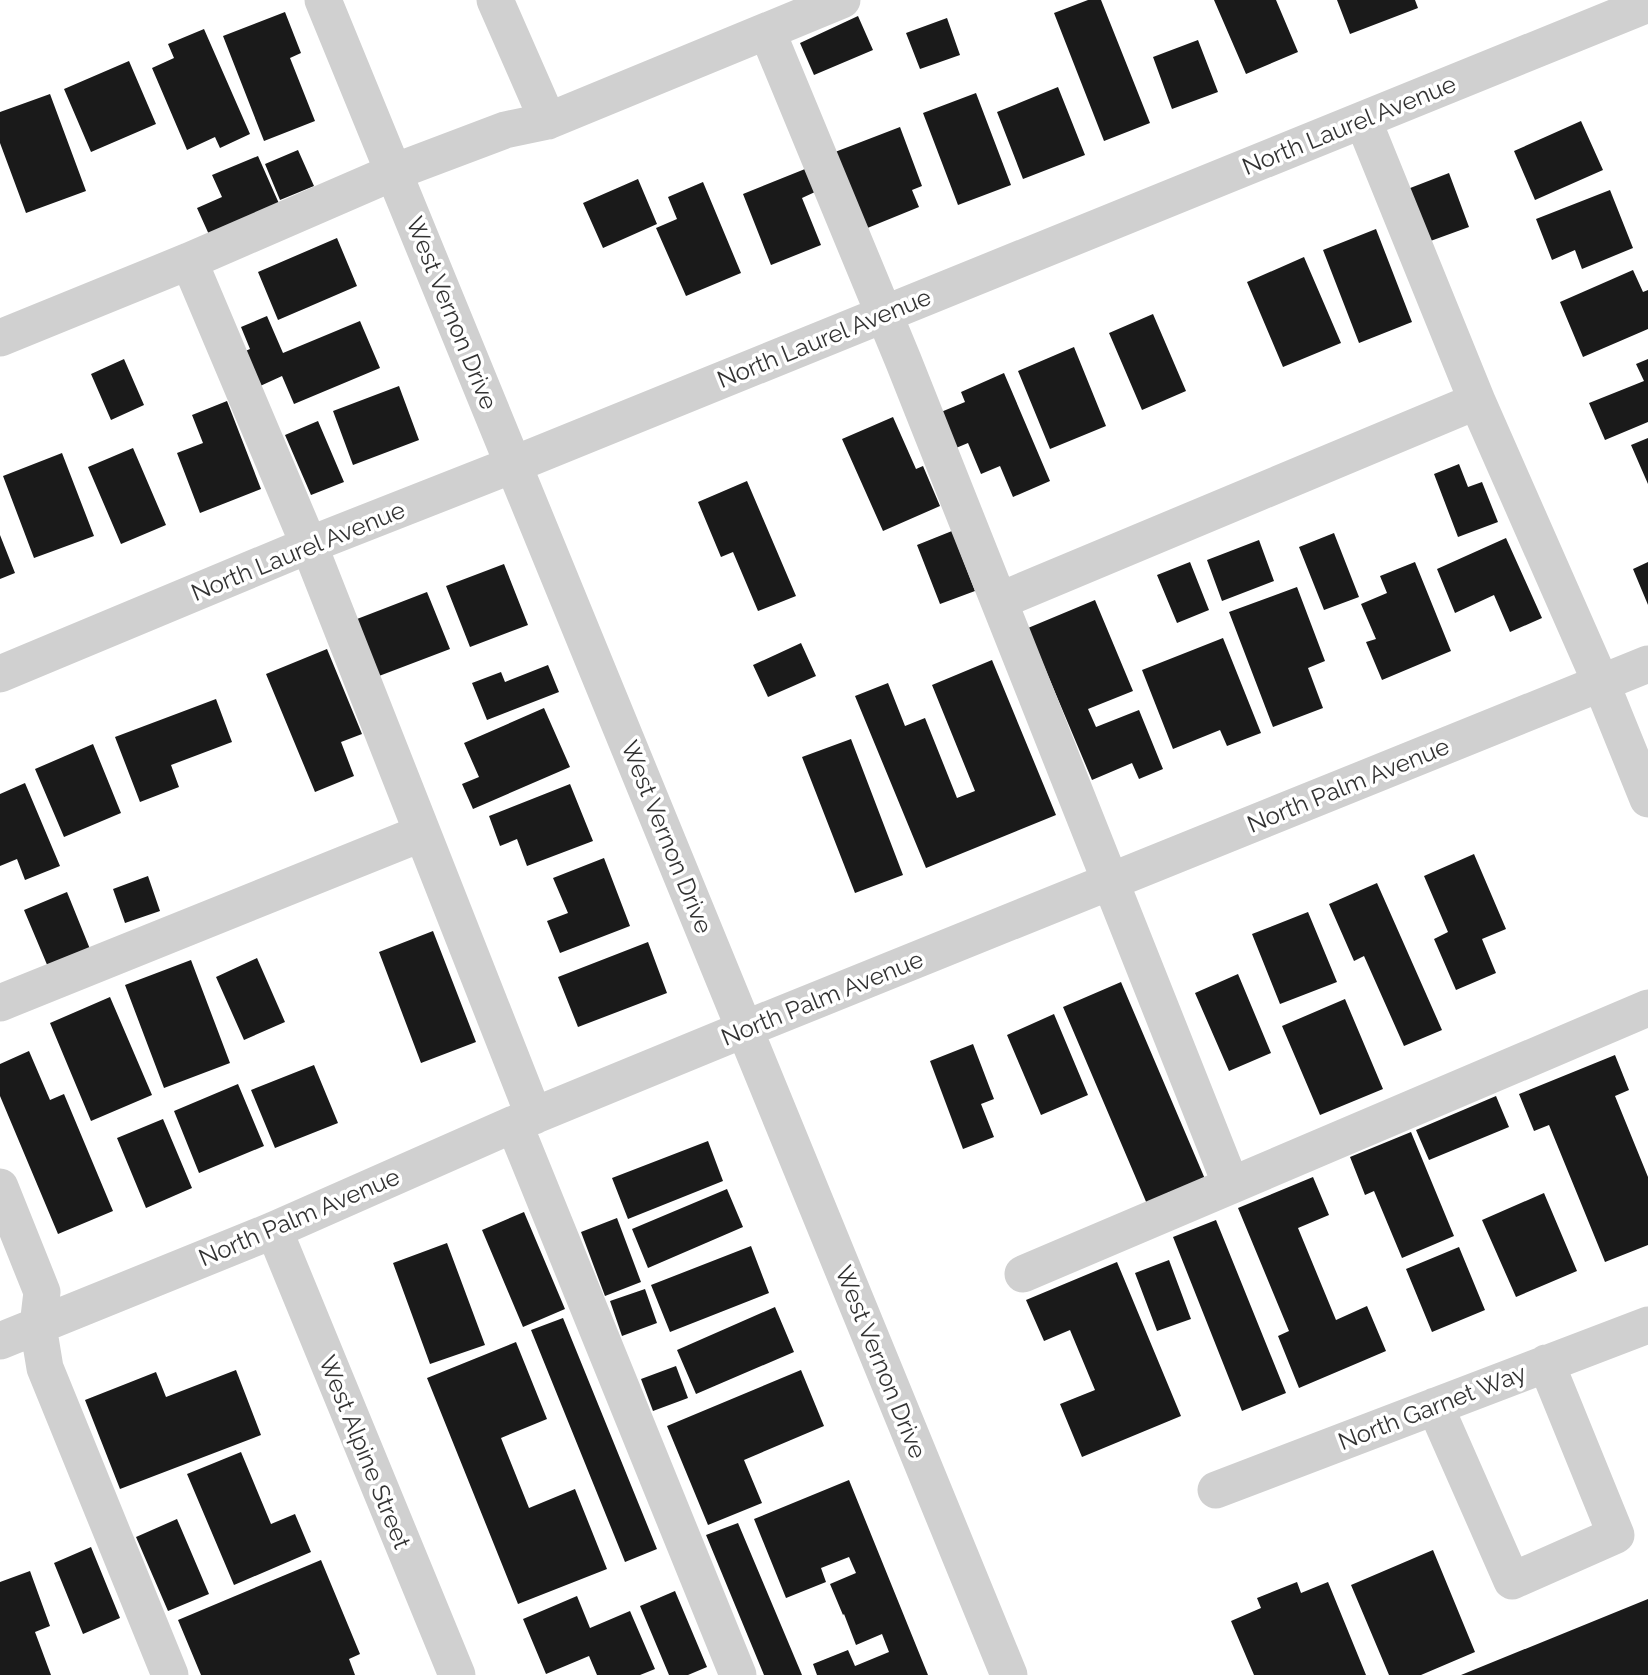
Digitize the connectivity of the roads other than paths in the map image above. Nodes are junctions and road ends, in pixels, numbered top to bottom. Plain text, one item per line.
1 (323, 0) edge
2 (495, 0) edge
3 (842, 0) edge
4 (1648, 4) edge
5 (767, 31) junction
6 (1363, 120) junction
7 (548, 121) junction
8 (394, 172) junction
9 (188, 261) junction
10 (884, 314) junction
11 (0, 338) edge
12 (1477, 401) junction
13 (514, 464) junction
14 (309, 545) junction
15 (999, 601) junction
16 (1648, 664) edge
17 (0, 674) edge
18 (1601, 683) junction
19 (1648, 799) edge
20 (422, 833) junction
21 (1111, 881) junction
22 (0, 1003) edge
23 (1648, 1008) edge
24 (746, 1029) junction
25 (524, 1120) junction
26 (1231, 1185) junction
27 (0, 1187) edge
28 (274, 1230) junction
29 (1023, 1274) dead end
30 (1648, 1325) edge
31 (38, 1326) junction
32 (0, 1341) edge
33 (1546, 1363) junction
34 (1435, 1406) junction
35 (1216, 1490) dead end
36 (170, 1675) edge
37 (457, 1675) edge
38 (738, 1675) edge
39 (1009, 1675) edge

1 - 8 street, West Vernon Drive
2 - 7 street
3 - 5 street
4 - 6 street, North Laurel Avenue
5 - 7 street
5 - 10 street
6 - 10 street, North Laurel Avenue
6 - 12 street
7 - 8 street
8 - 9 street
8 - 13 street, West Vernon Drive
9 - 11 street
9 - 14 street
10 - 13 street, North Laurel Avenue
10 - 15 street
12 - 15 street
12 - 18 street
13 - 14 street, North Laurel Avenue
13 - 24 street, West Vernon Drive
14 - 17 street, North Laurel Avenue
14 - 20 street
15 - 21 street
16 - 18 street, North Palm Avenue
18 - 19 street
18 - 21 street, North Palm Avenue
20 - 22 street
20 - 25 street
21 - 24 street, North Palm Avenue
21 - 26 street
23 - 26 street
24 - 25 street, North Palm Avenue
24 - 39 street, West Vernon Drive
25 - 28 street, North Palm Avenue
25 - 38 street
26 - 29 street
27 - 31 street
28 - 31 street, North Palm Avenue
28 - 37 street, West Alpine Street
30 - 33 street, North Garnet Way
31 - 32 street, North Palm Avenue
31 - 36 street
33 - 34 street, North Garnet Way
33 - 34 street
34 - 35 street, North Garnet Way

